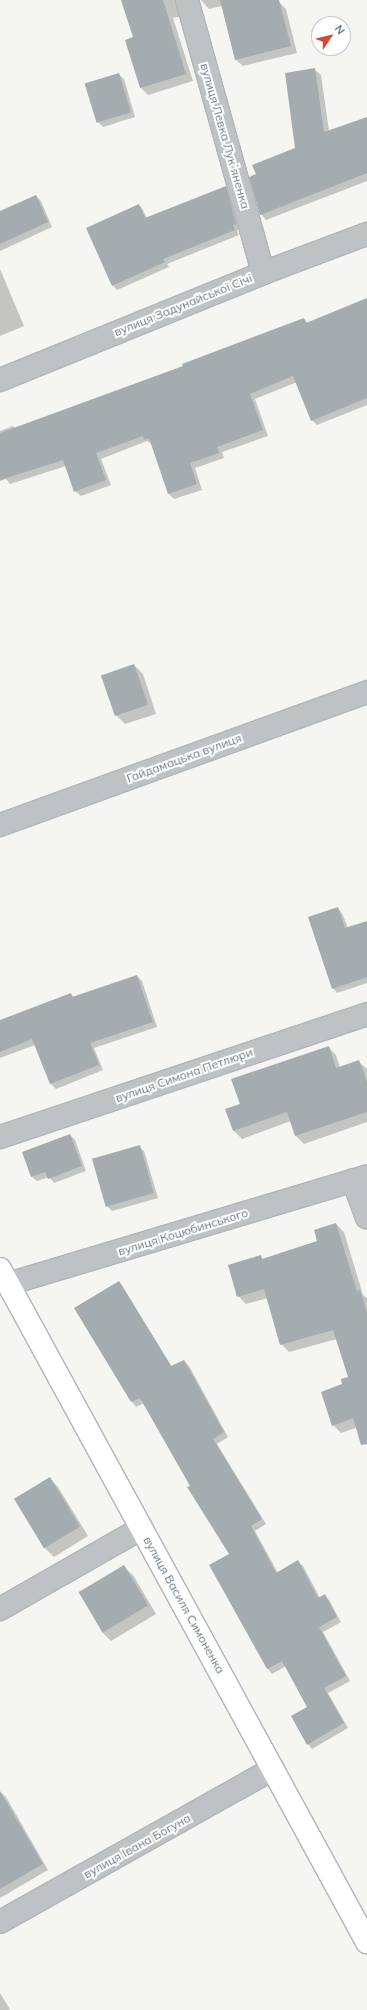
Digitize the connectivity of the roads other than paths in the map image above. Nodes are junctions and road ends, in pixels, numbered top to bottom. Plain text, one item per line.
1 (187, 0) edge
2 (367, 234) edge
3 (262, 273) junction
4 (0, 380) edge
5 (367, 692) edge
6 (0, 825) edge
7 (367, 1014) edge
8 (0, 1137) edge
9 (360, 1178) edge
10 (367, 1218) edge
11 (3, 1281) edge
12 (142, 1528) junction
13 (0, 1609) edge
14 (273, 1769) junction
15 (0, 1922) edge
16 (367, 1942) edge

1 - 3 street, вулиця Левка Лукʼяненка
2 - 3 street, вулиця Задунайської Січі
3 - 4 street, вулиця Задунайської Січі
5 - 6 street, Гайдамацька вулиця
7 - 8 street, вулиця Симона Петлюри
9 - 10 street
9 - 11 street, вулиця Коцюбинського
11 - 12 street, вулиця Василя Симоненка
12 - 13 street
12 - 14 street, вулиця Василя Симоненка
14 - 15 street, вулиця Івана Богуна
14 - 16 street, вулиця Василя Симоненка

